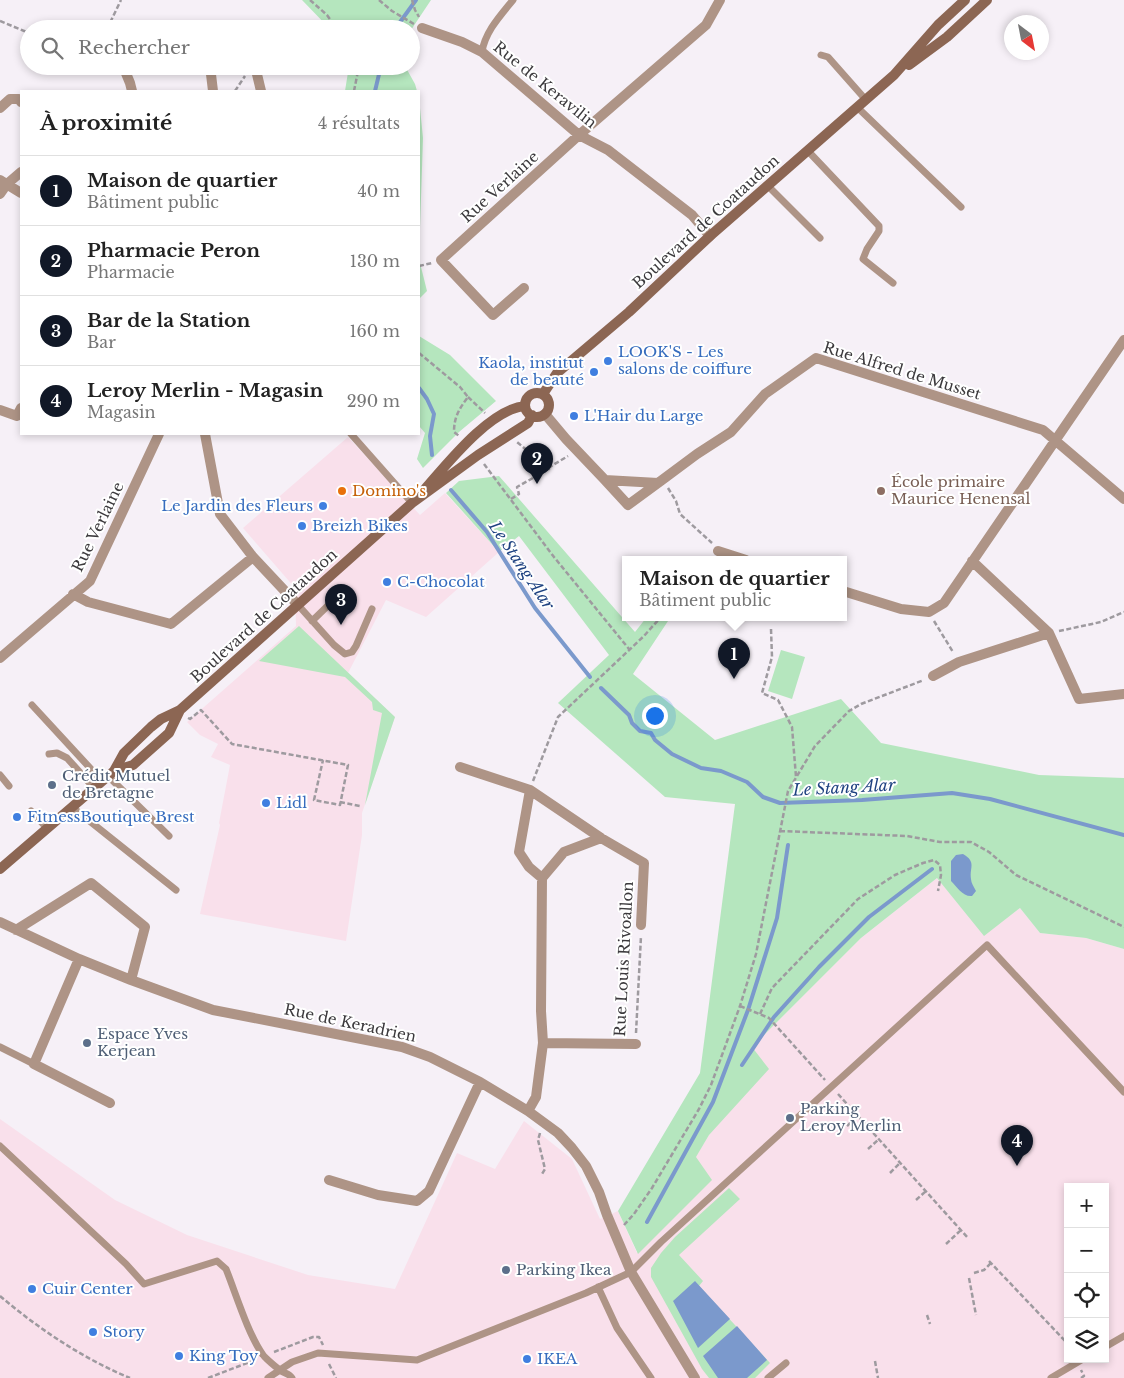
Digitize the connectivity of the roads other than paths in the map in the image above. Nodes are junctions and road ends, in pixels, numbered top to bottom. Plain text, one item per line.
1 (512, 0) edge
2 (720, 0) edge
3 (965, 0) edge
4 (987, 0) edge
5 (422, 28) dead end
6 (482, 52) junction
7 (821, 55) dead end
8 (127, 75) edge
9 (211, 75) edge
10 (257, 75) edge
11 (894, 75) junction
12 (132, 90) edge
13 (214, 90) edge
14 (261, 90) edge
15 (20, 100) edge
16 (866, 100) junction
17 (0, 108) edge
18 (858, 108) junction
19 (579, 135) junction
20 (808, 151) junction
21 (20, 173) edge
22 (4, 182) edge
23 (768, 186) junction
24 (20, 192) edge
25 (0, 194) edge
26 (961, 208) dead end
27 (710, 236) junction
28 (820, 238) dead end
29 (893, 283) dead end
30 (524, 288) dead end
31 (1124, 340) edge
32 (543, 394) junction
33 (525, 406) junction
34 (0, 410) edge
35 (20, 410) edge
36 (545, 414) junction
37 (532, 416) junction
38 (158, 435) edge
39 (205, 435) edge
40 (352, 435) edge
41 (1054, 440) junction
42 (605, 480) junction
43 (660, 482) junction
44 (1124, 499) edge
45 (412, 503) junction
46 (718, 551) road end
47 (734, 556) edge
48 (253, 557) junction
49 (972, 561) junction
50 (847, 592) edge
51 (341, 593) dead end
52 (73, 594) junction
53 (298, 605) junction
54 (372, 609) dead end
55 (312, 621) junction
56 (1049, 633) junction
57 (0, 658) edge
58 (933, 676) road end
59 (1124, 694) edge
60 (32, 705) dead end
61 (180, 710) junction
62 (49, 754) dead end
63 (460, 767) dead end
64 (0, 775) edge
65 (108, 776) junction
66 (9, 786) dead end
67 (94, 788) junction
68 (530, 790) junction
69 (72, 807) junction
70 (31, 811) dead end
71 (47, 828) junction
72 (170, 836) dead end
73 (601, 838) junction
74 (0, 868) edge
75 (542, 878) junction
76 (176, 890) dead end
77 (0, 922) edge
78 (641, 925) road end
79 (16, 930) junction
80 (79, 959) junction
81 (131, 980) junction
82 (543, 1042) junction
83 (636, 1044) road end
84 (0, 1047) edge
85 (34, 1064) junction
86 (480, 1082) junction
87 (1124, 1092) edge
88 (110, 1103) dead end
89 (528, 1111) junction
90 (0, 1146) edge
91 (330, 1180) dead end
92 (631, 1272) junction
93 (598, 1287) junction
94 (1124, 1336) edge
95 (1109, 1344) edge
96 (786, 1363) dead end
97 (1075, 1363) edge
98 (278, 1370) junction
99 (268, 1378) edge
100 (292, 1378) edge
101 (651, 1378) edge
102 (694, 1378) edge
103 (768, 1378) edge
104 (1051, 1378) edge

1 - 6 lane
2 - 19 street, Rue Verlaine
3 - 11 main road, Boulevard de Coataudon
4 - 11 main road, Boulevard de Coataudon
5 - 6 street, Rue de Keravilin
6 - 19 street, Rue de Keravilin
7 - 16 lane
8 - 12 street
9 - 13 street
10 - 14 street
11 - 16 main road, Boulevard de Coataudon
15 - 17 street
16 - 18 main road, Boulevard de Coataudon
18 - 20 main road, Boulevard de Coataudon
18 - 26 lane
19 - 27 street, Rue de Keravilin
19 - 30 street, Rue Verlaine
20 - 23 main road, Boulevard de Coataudon
20 - 29 lane
21 - 22 street
22 - 24 street
22 - 25 street
23 - 27 main road, Boulevard de Coataudon
23 - 28 lane
27 - 32 main road, Boulevard de Coataudon
31 - 41 street
32 - 33 main road, Boulevard de Coataudon
32 - 36 main road
33 - 37 main road
33 - 45 main road, Boulevard de Coataudon
34 - 35 street
36 - 37 main road
36 - 42 street, Rue Alfred de Musset
37 - 45 main road, Boulevard de Coataudon
38 - 52 street, Rue Verlaine
39 - 48 street
40 - 45 lane
41 - 43 street, Rue Alfred de Musset
41 - 44 street
41 - 49 street
42 - 43 street
42 - 43 street, Rue Alfred de Musset
45 - 53 main road, Boulevard de Coataudon
46 - 47 street
48 - 52 street
48 - 53 street
49 - 50 street
49 - 56 street
51 - 55 lane
52 - 57 street, Rue Verlaine
53 - 55 lane
53 - 61 main road, Boulevard de Coataudon
54 - 55 lane
56 - 58 street
56 - 59 street
60 - 65 lane
61 - 65 main road, Boulevard de Coataudon
61 - 65 main road, Boulevard de Coataudon
62 - 67 lane
63 - 68 street, Rue Louis Rivoallon
64 - 66 lane
65 - 67 main road, Boulevard de Coataudon
65 - 72 lane
67 - 69 main road, Boulevard de Coataudon
68 - 73 street, Rue Louis Rivoallon
68 - 75 street
69 - 71 main road, Boulevard de Coataudon
69 - 76 lane
70 - 71 lane
71 - 74 main road, Boulevard de Coataudon
73 - 75 street
73 - 78 street, Rue Louis Rivoallon
75 - 82 street
77 - 79 street, Rue de Keradrien
79 - 80 street, Rue de Keradrien
79 - 81 street
80 - 81 street, Rue de Keradrien
80 - 85 street
81 - 86 street, Rue de Keradrien
82 - 83 street, Rue Louis Rivoallon
82 - 89 street
84 - 85 lane
85 - 88 street
86 - 89 street, Rue de Keradrien
86 - 91 street
87 - 92 lane
89 - 92 street, Rue de Keradrien
90 - 98 lane
92 - 93 lane
92 - 102 street, Rue de Keradrien
93 - 98 lane
93 - 101 lane
94 - 95 lane
96 - 103 lane
97 - 104 lane
98 - 99 lane
98 - 100 lane

